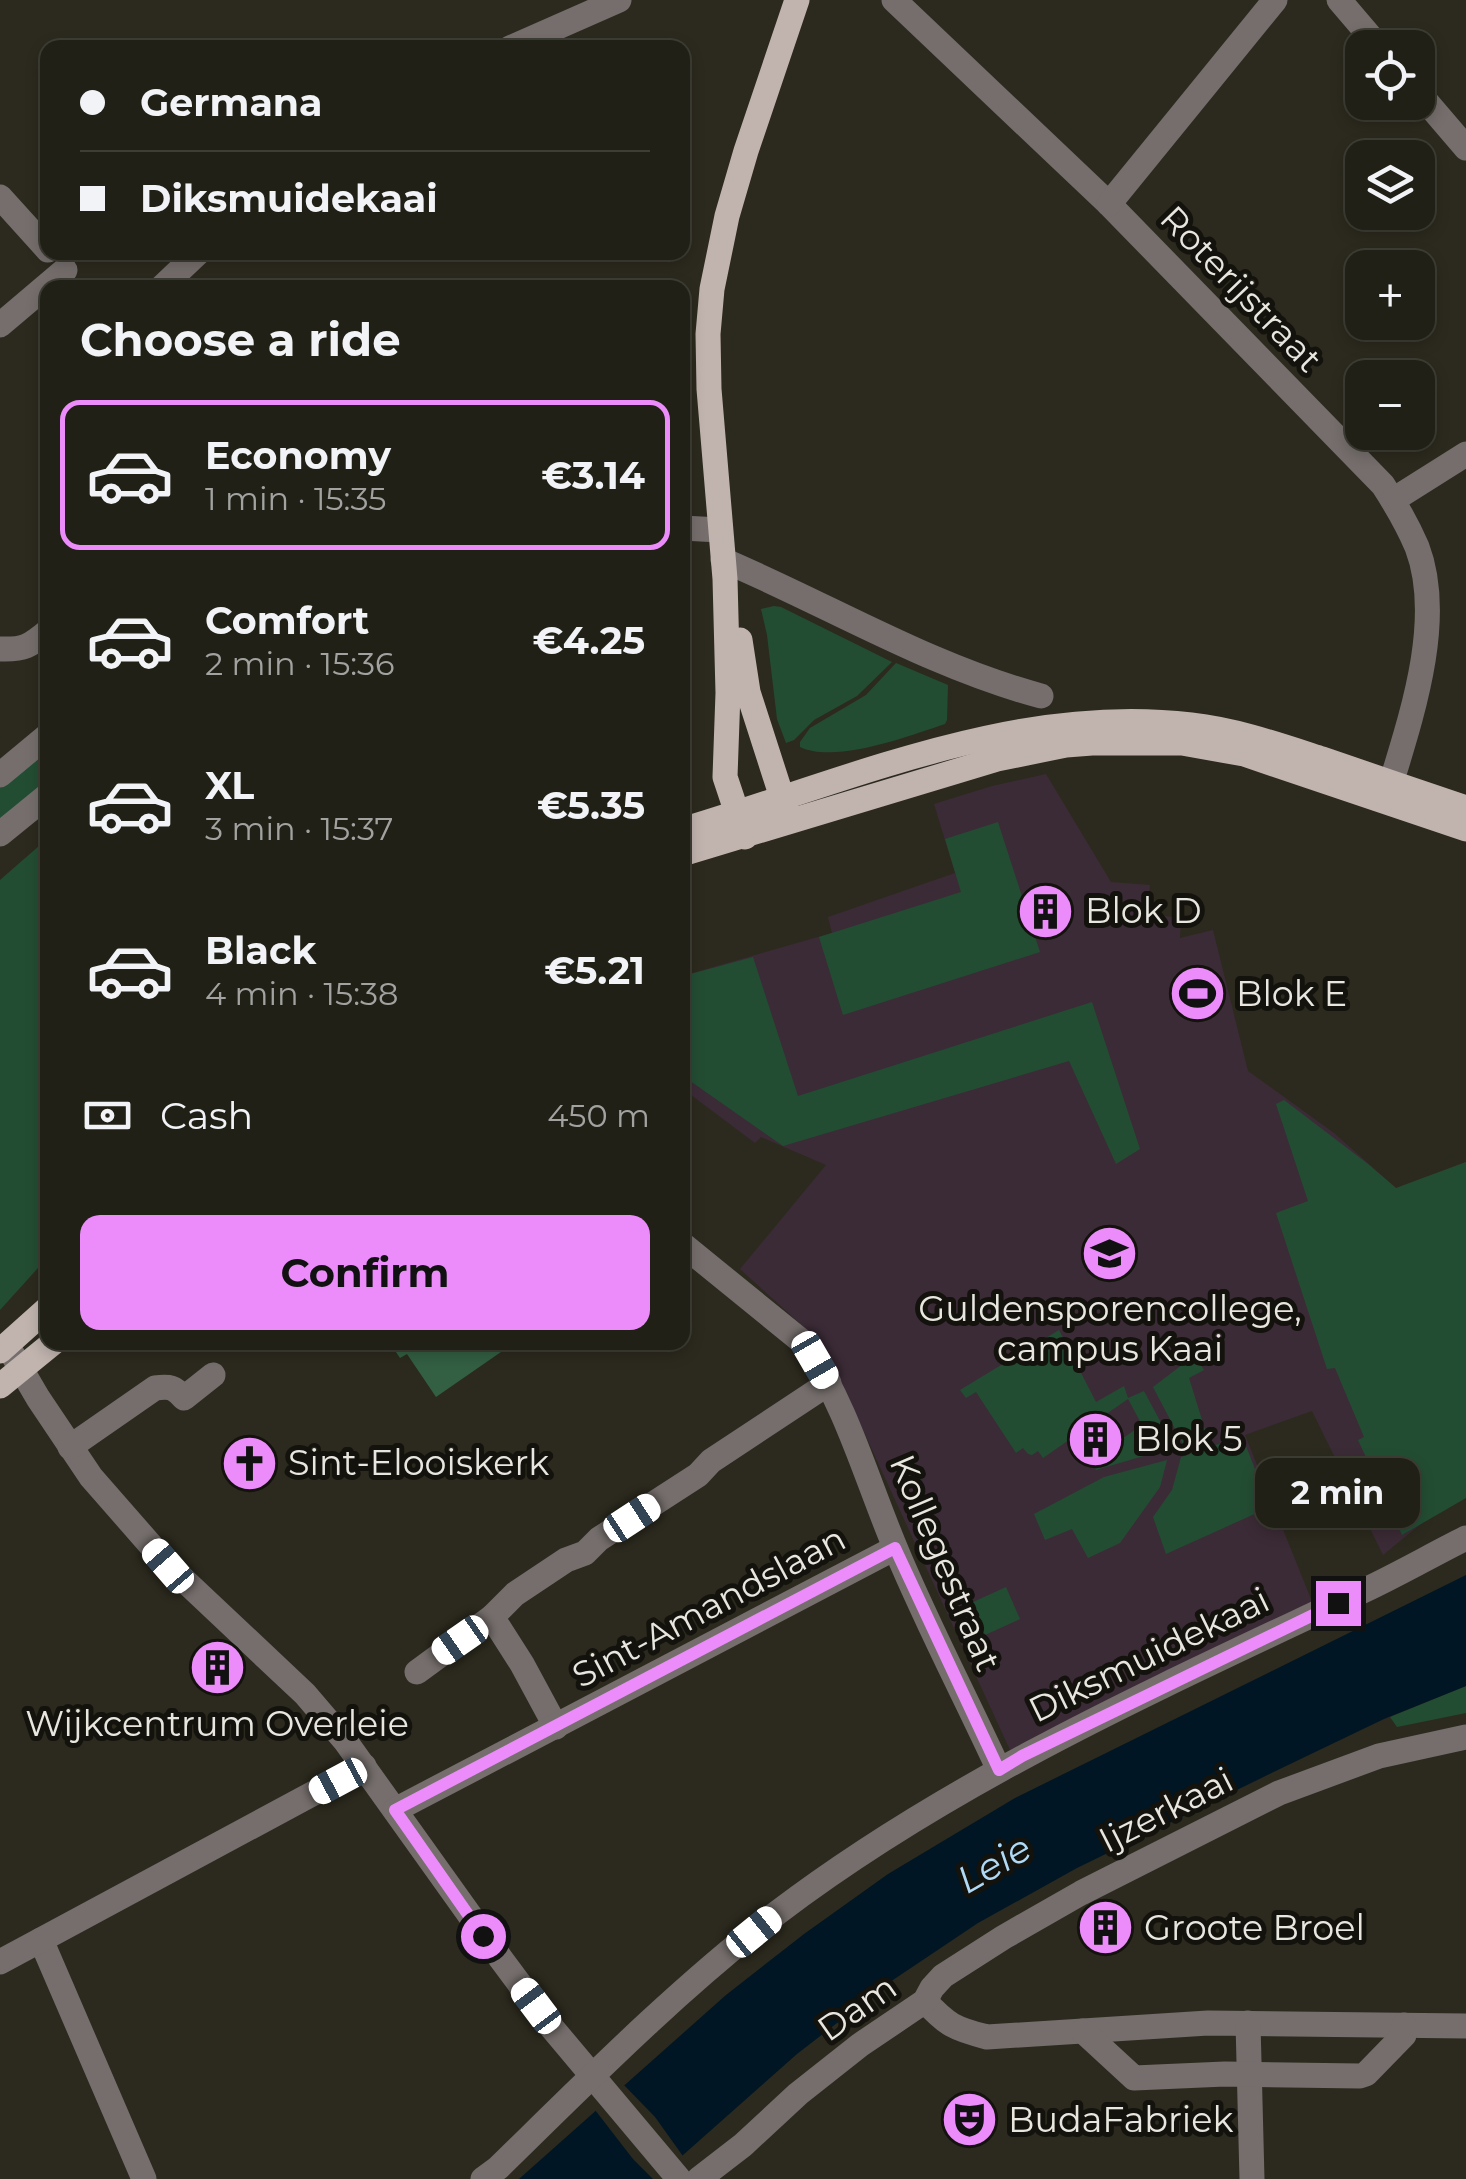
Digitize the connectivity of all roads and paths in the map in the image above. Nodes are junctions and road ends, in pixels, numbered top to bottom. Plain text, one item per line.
1 (619, 0) edge
2 (798, 0) edge
3 (894, 0) edge
4 (1275, 0) edge
5 (1339, 0) edge
6 (1365, 30) edge
7 (528, 40) edge
8 (1435, 112) edge
9 (1466, 148) edge
10 (0, 197) edge
11 (1108, 204) junction
12 (40, 242) edge
13 (191, 260) edge
14 (169, 280) edge
15 (40, 285) edge
16 (0, 325) edge
17 (1466, 454) edge
18 (1393, 500) junction
19 (690, 530) edge
20 (720, 530) junction
21 (724, 570) junction
22 (40, 641) edge
23 (0, 649) edge
24 (1041, 696) dead end
25 (40, 742) edge
26 (0, 775) edge
27 (1388, 791) junction
28 (40, 802) edge
29 (1466, 808) edge
30 (786, 810) junction
31 (736, 812) junction
32 (690, 827) edge
33 (1466, 829) edge
34 (0, 834) edge
35 (745, 837) junction
36 (690, 852) edge
37 (690, 1251) edge
38 (40, 1315) edge
39 (4, 1348) edge
40 (45, 1350) edge
41 (22, 1371) junction
42 (213, 1375) dead end
43 (829, 1383) junction
44 (0, 1386) edge
45 (70, 1447) junction
46 (1466, 1538) edge
47 (895, 1548) junction
48 (492, 1618) junction
49 (417, 1672) dead end
50 (556, 1727) junction
51 (1466, 1737) edge
52 (364, 1766) junction
53 (999, 1770) junction
54 (395, 1810) junction
55 (41, 1940) junction
56 (0, 1962) edge
57 (925, 2001) junction
58 (1248, 2023) junction
59 (1404, 2025) junction
60 (1466, 2026) edge
61 (1083, 2031) junction
62 (1249, 2074) junction
63 (596, 2081) junction
64 (675, 2175) edge
65 (144, 2179) edge
66 (483, 2179) edge
67 (700, 2179) edge
68 (1252, 2179) edge

1 - 7 street
2 - 20 main road
3 - 11 street, Roterijstraat
4 - 11 street
5 - 6 street
8 - 9 street
10 - 12 street
11 - 18 street, Roterijstraat
13 - 14 street
15 - 16 street
17 - 18 street
18 - 27 street, Roterijstraat
19 - 20 street
20 - 21 main road
21 - 24 street
21 - 30 main road
21 - 31 main road
22 - 23 street
25 - 26 street
27 - 29 main road
27 - 30 main road
27 - 33 main road
28 - 34 street
30 - 31 main road
30 - 35 main road
31 - 32 main road
31 - 35 main road
35 - 36 main road
37 - 43 street, Kollegestraat
38 - 39 main road
39 - 41 street
40 - 41 main road
41 - 44 main road
41 - 45 street
42 - 45 street
43 - 47 street, Kollegestraat
43 - 48 street
45 - 52 street
46 - 53 street, Diksmuidekaai
47 - 50 street, Sint-Amandslaan
47 - 53 street, Kollegestraat
48 - 49 street
48 - 50 street
50 - 54 street, Sint-Amandslaan
51 - 57 street, Ijzerkaai
52 - 54 street
52 - 55 street
53 - 63 street, Diksmuidekaai
54 - 63 street
55 - 56 street
55 - 65 street
57 - 61 street, Dam
57 - 67 street, Dam
58 - 59 street, Dam
58 - 61 street, Dam
58 - 62 street
59 - 60 street, Dam
59 - 62 street
61 - 62 street
62 - 68 street
63 - 64 street
63 - 66 street, Diksmuidekaai

